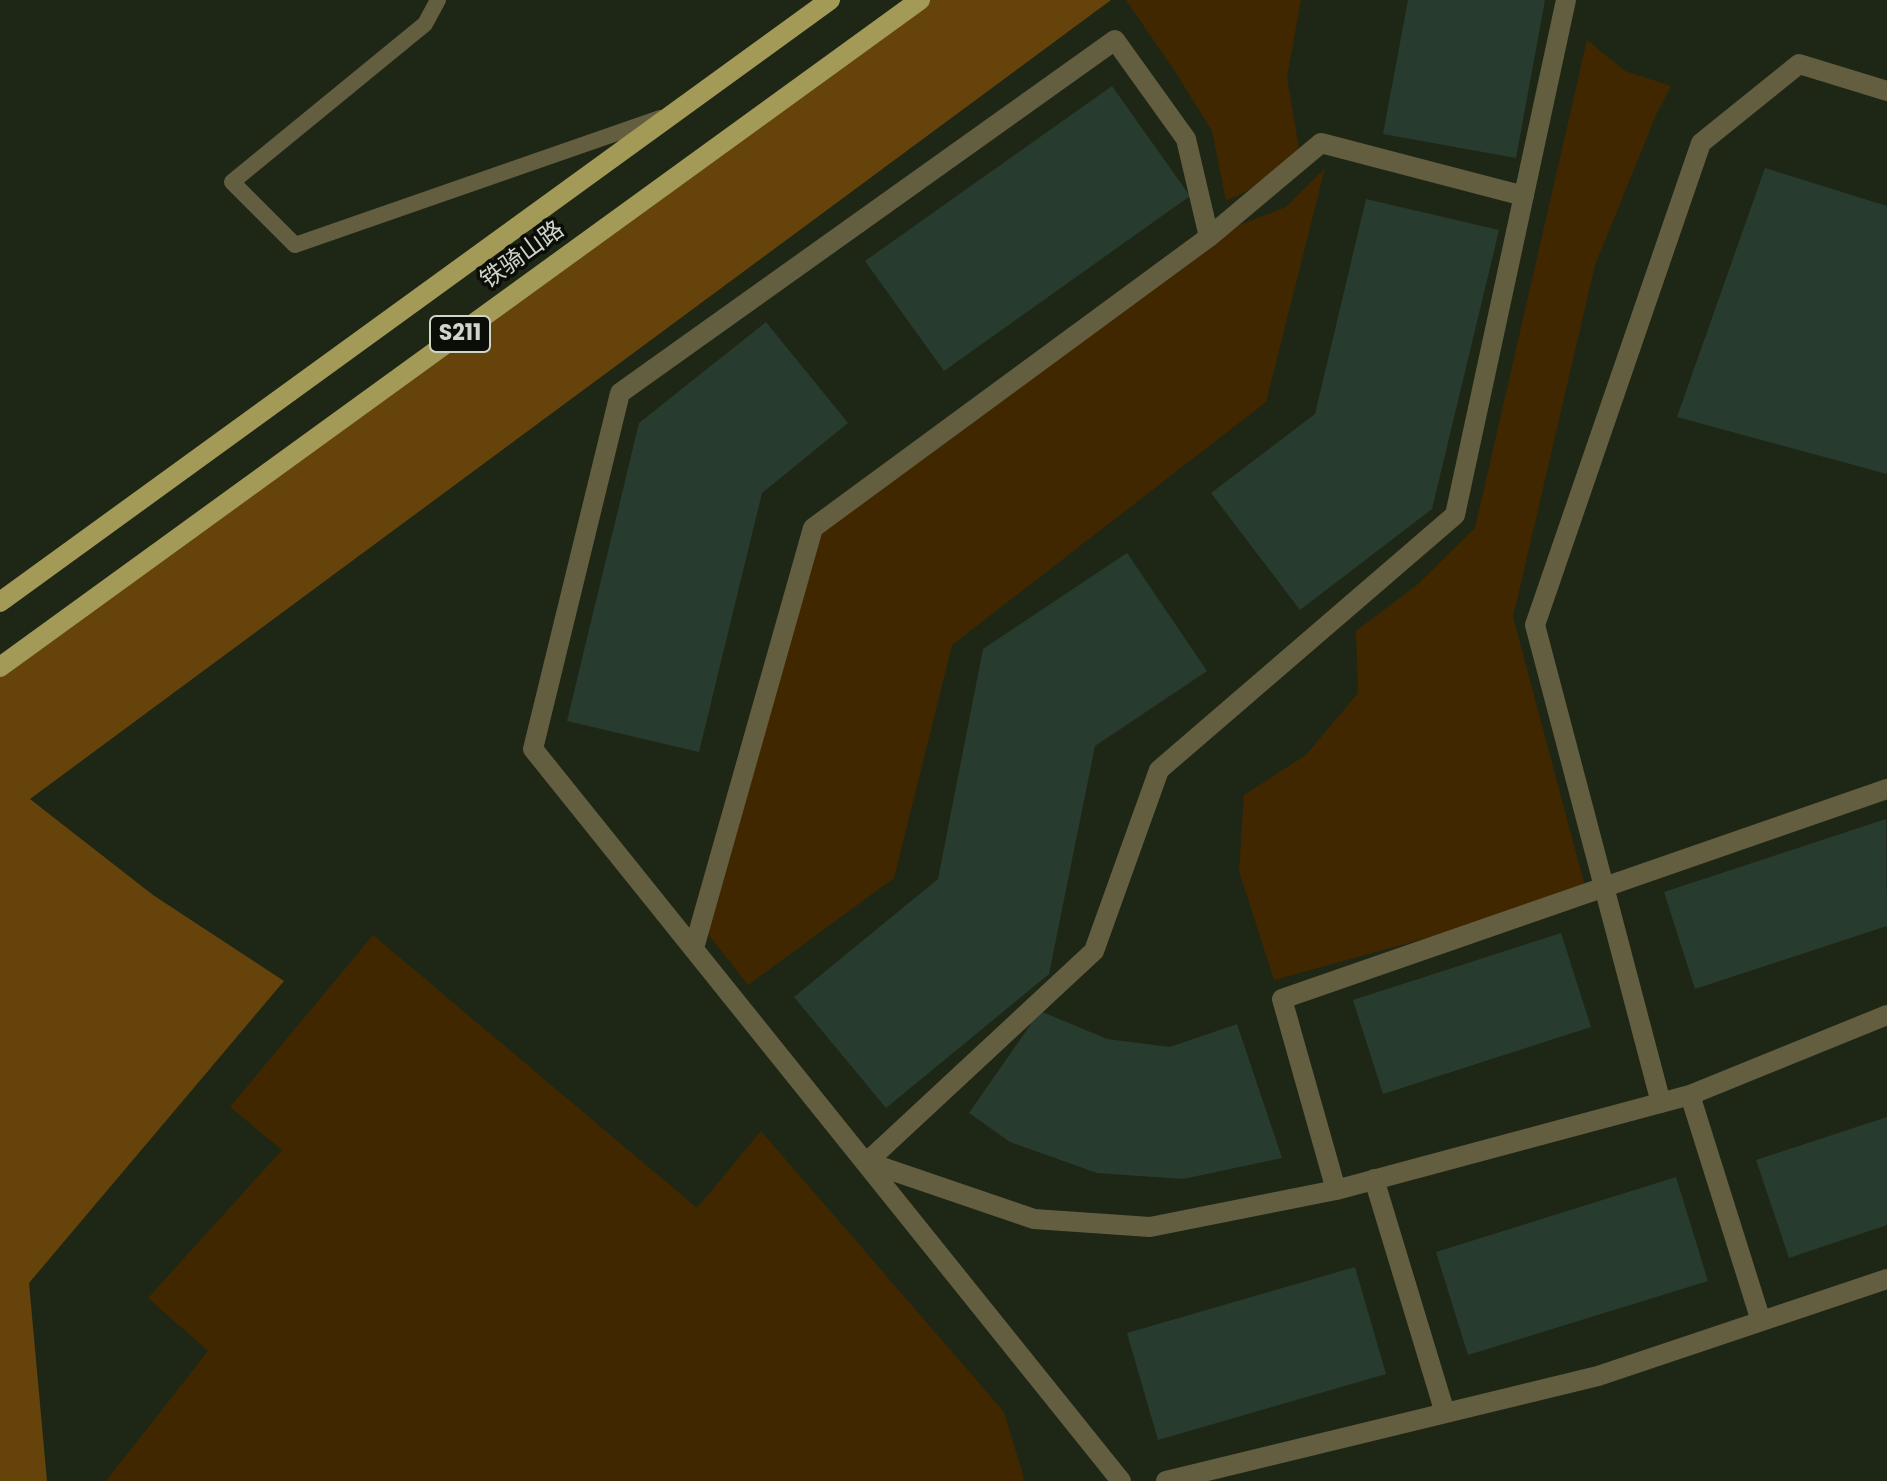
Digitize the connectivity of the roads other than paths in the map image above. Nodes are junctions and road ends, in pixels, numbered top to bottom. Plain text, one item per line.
1 (438, 0) edge
2 (830, 0) edge
3 (920, 0) edge
4 (1566, 0) edge
5 (1887, 91) edge
6 (673, 114) junction
7 (1524, 196) junction
8 (1209, 237) junction
9 (0, 602) edge
10 (0, 667) edge
11 (1887, 789) edge
12 (1605, 887) junction
13 (694, 948) junction
14 (1887, 1015) edge
15 (1690, 1095) junction
16 (1661, 1103) junction
17 (867, 1162) junction
18 (1374, 1179) junction
19 (1336, 1190) junction
20 (1887, 1279) edge
21 (1761, 1321) junction
22 (1445, 1413) junction
23 (1121, 1481) edge
24 (1166, 1481) edge

1 - 6 lane
2 - 6 main road, 铁骑山路 / S211
3 - 10 main road, 铁骑山路 / S211
4 - 7 street
5 - 12 street
6 - 9 main road, 铁骑山路 / S211
7 - 8 street
7 - 17 street
8 - 13 street
8 - 13 street
11 - 12 street
12 - 16 street
12 - 19 street
13 - 17 street
14 - 15 street
15 - 16 street
15 - 21 street
16 - 18 street
17 - 19 street
17 - 23 street
18 - 19 street
18 - 22 street
20 - 21 street
21 - 22 street
22 - 24 street

